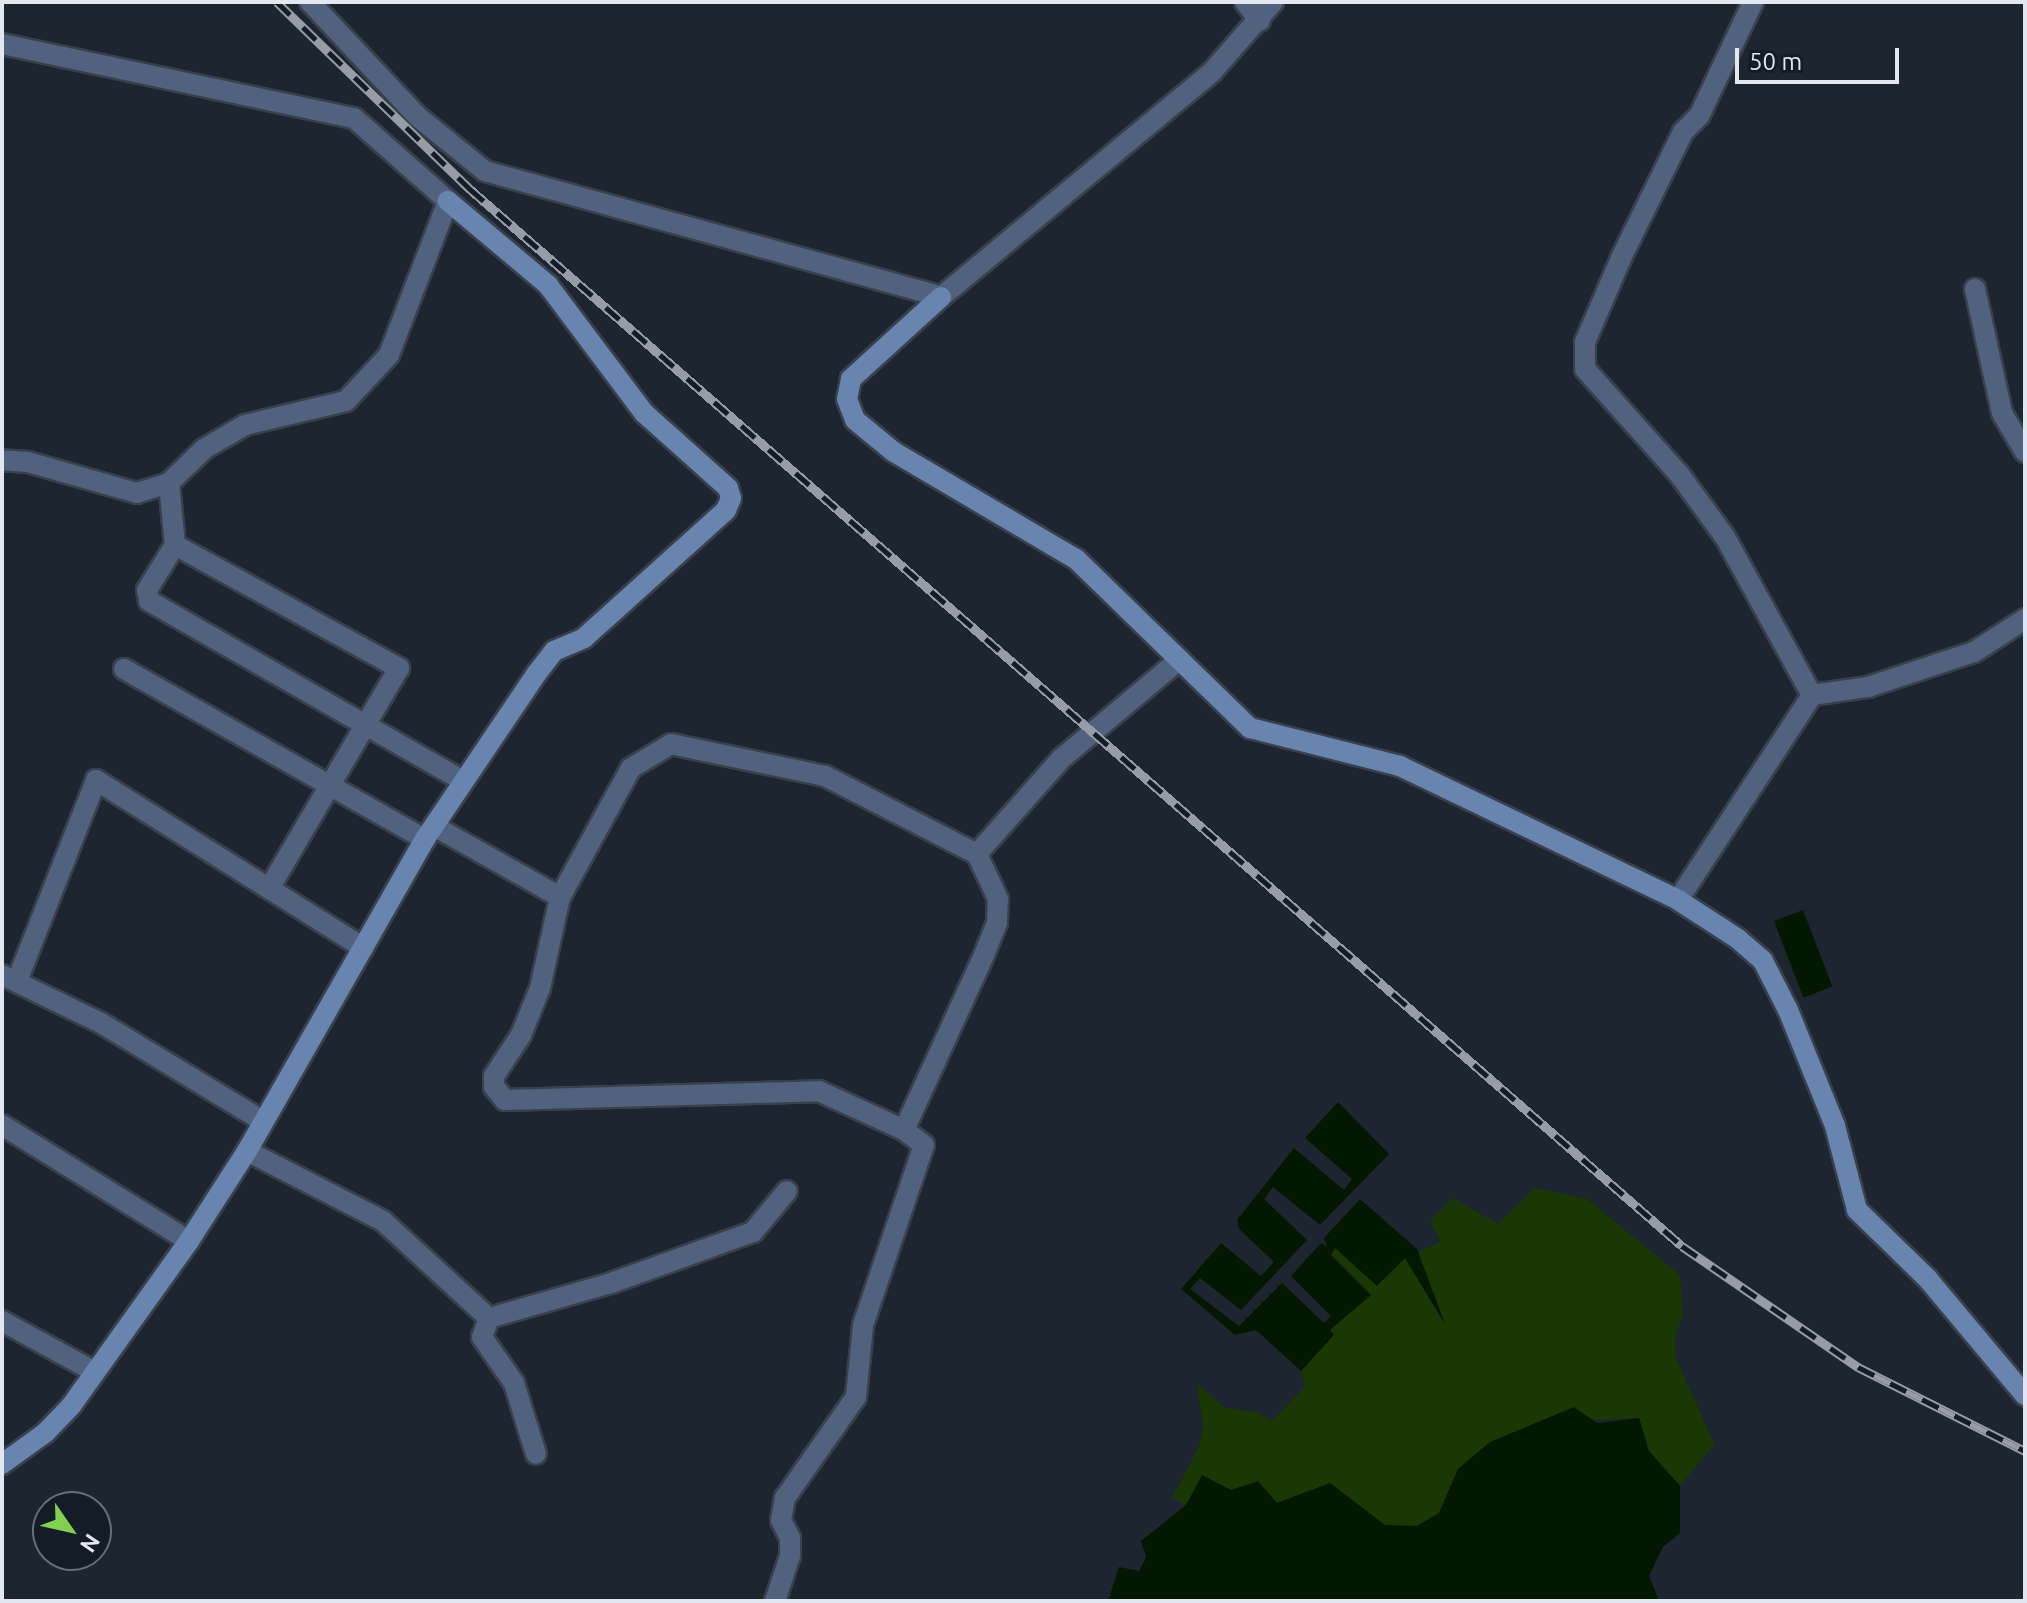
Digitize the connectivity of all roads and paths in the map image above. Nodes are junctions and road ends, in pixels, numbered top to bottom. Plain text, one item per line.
1 (310, 2) edge
2 (1245, 2) edge
3 (1273, 2) edge
4 (1753, 2) edge
5 (1260, 21) junction
6 (2, 44) edge
7 (448, 201) junction
8 (1975, 289) dead end
9 (941, 297) junction
10 (2025, 452) edge
11 (2, 460) edge
12 (169, 483) junction
13 (175, 545) junction
14 (2025, 619) edge
15 (1180, 659) junction
16 (124, 669) dead end
17 (1812, 695) junction
18 (368, 725) junction
19 (463, 781) junction
20 (332, 786) junction
21 (430, 832) junction
22 (977, 854) junction
23 (269, 889) junction
24 (560, 897) junction
25 (1678, 900) junction
26 (364, 948) junction
27 (9, 978) edge
28 (263, 1121) junction
29 (2, 1125) edge
30 (904, 1130) junction
31 (247, 1151) junction
32 (787, 1191) dead end
33 (189, 1241) junction
34 (489, 1318) junction
35 (2, 1321) edge
36 (95, 1372) junction
37 (2025, 1395) edge
38 (536, 1454) dead end
39 (2, 1464) edge
40 (775, 1601) edge

1 - 9 street
2 - 5 street
3 - 5 street
4 - 17 street
5 - 9 street
6 - 7 street
7 - 12 street
7 - 19 street
8 - 10 street
9 - 15 street
11 - 12 street
12 - 13 street
13 - 18 street
13 - 18 street
14 - 17 street
15 - 22 street
15 - 25 street
16 - 20 street
17 - 25 street
18 - 19 street
18 - 20 street
19 - 21 street
20 - 21 street
20 - 23 street
21 - 24 street
21 - 26 street
22 - 24 street
22 - 30 street
23 - 26 street
23 - 27 street
24 - 30 street
25 - 37 street
26 - 28 street
27 - 28 street
28 - 31 street
29 - 33 street
30 - 40 street
31 - 33 street
31 - 34 street
32 - 34 street
33 - 36 street
34 - 38 street
35 - 36 street
36 - 39 street

